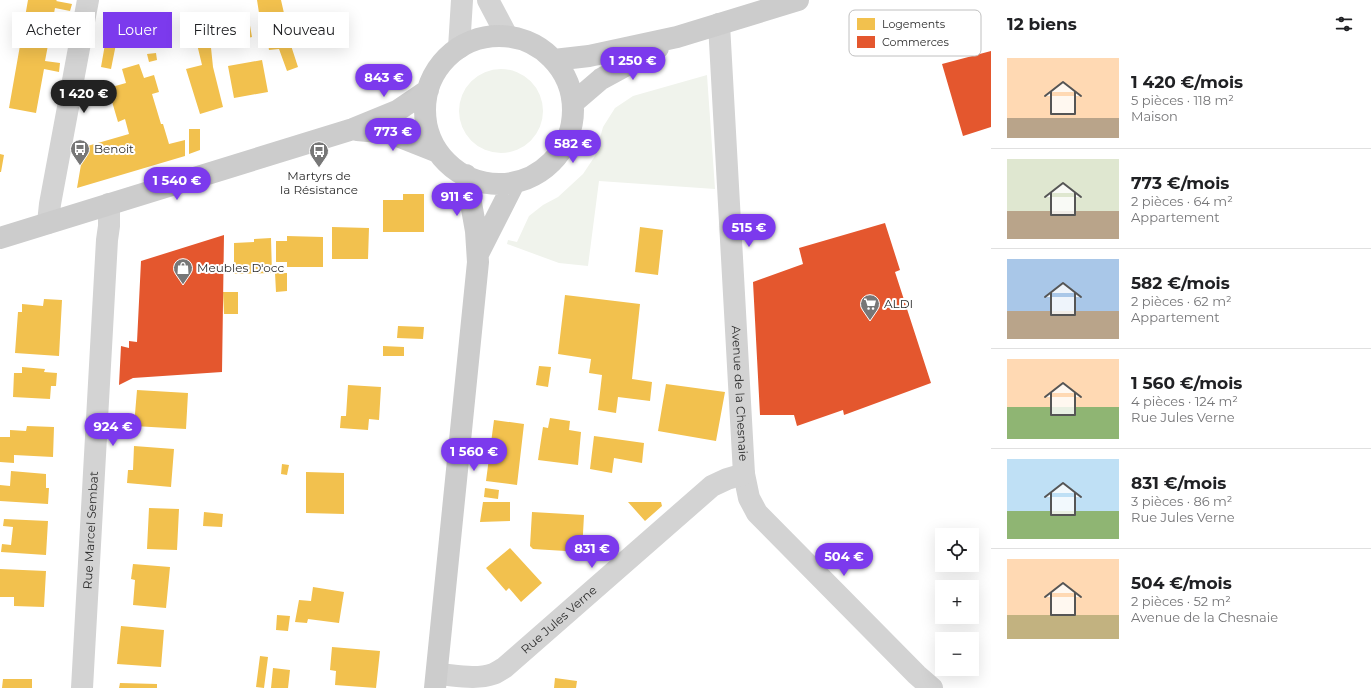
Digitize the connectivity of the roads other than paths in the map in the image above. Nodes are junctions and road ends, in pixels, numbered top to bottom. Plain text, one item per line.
1 (88, 0) edge
2 (462, 0) edge
3 (488, 0) edge
4 (798, 0) edge
5 (719, 24) junction
6 (507, 36) junction
7 (677, 37) junction
8 (459, 48) junction
9 (554, 60) junction
10 (428, 90) junction
11 (573, 103) junction
12 (353, 129) junction
13 (438, 152) junction
14 (466, 175) junction
15 (514, 183) junction
16 (109, 204) junction
17 (48, 223) junction
18 (0, 238) edge
19 (478, 254) junction
20 (744, 474) junction
21 (436, 681) edge
22 (82, 688) edge
23 (932, 688) edge

1 - 17 street
2 - 8 street
3 - 6 street
4 - 5 main road
5 - 7 main road
5 - 20 street, Avenue de la Chesnaie
6 - 8 main road
6 - 9 main road
7 - 9 main road
7 - 11 main road
8 - 10 main road
9 - 11 main road
10 - 12 main road
10 - 13 main road
11 - 15 main road
12 - 13 main road
12 - 16 main road
13 - 14 main road
14 - 15 main road
14 - 19 main road
15 - 19 main road
16 - 17 main road
16 - 22 street, Rue Marcel Sembat
17 - 18 main road
19 - 21 main road
20 - 21 street, Rue Jules Verne
20 - 23 street, Avenue de la Chesnaie

